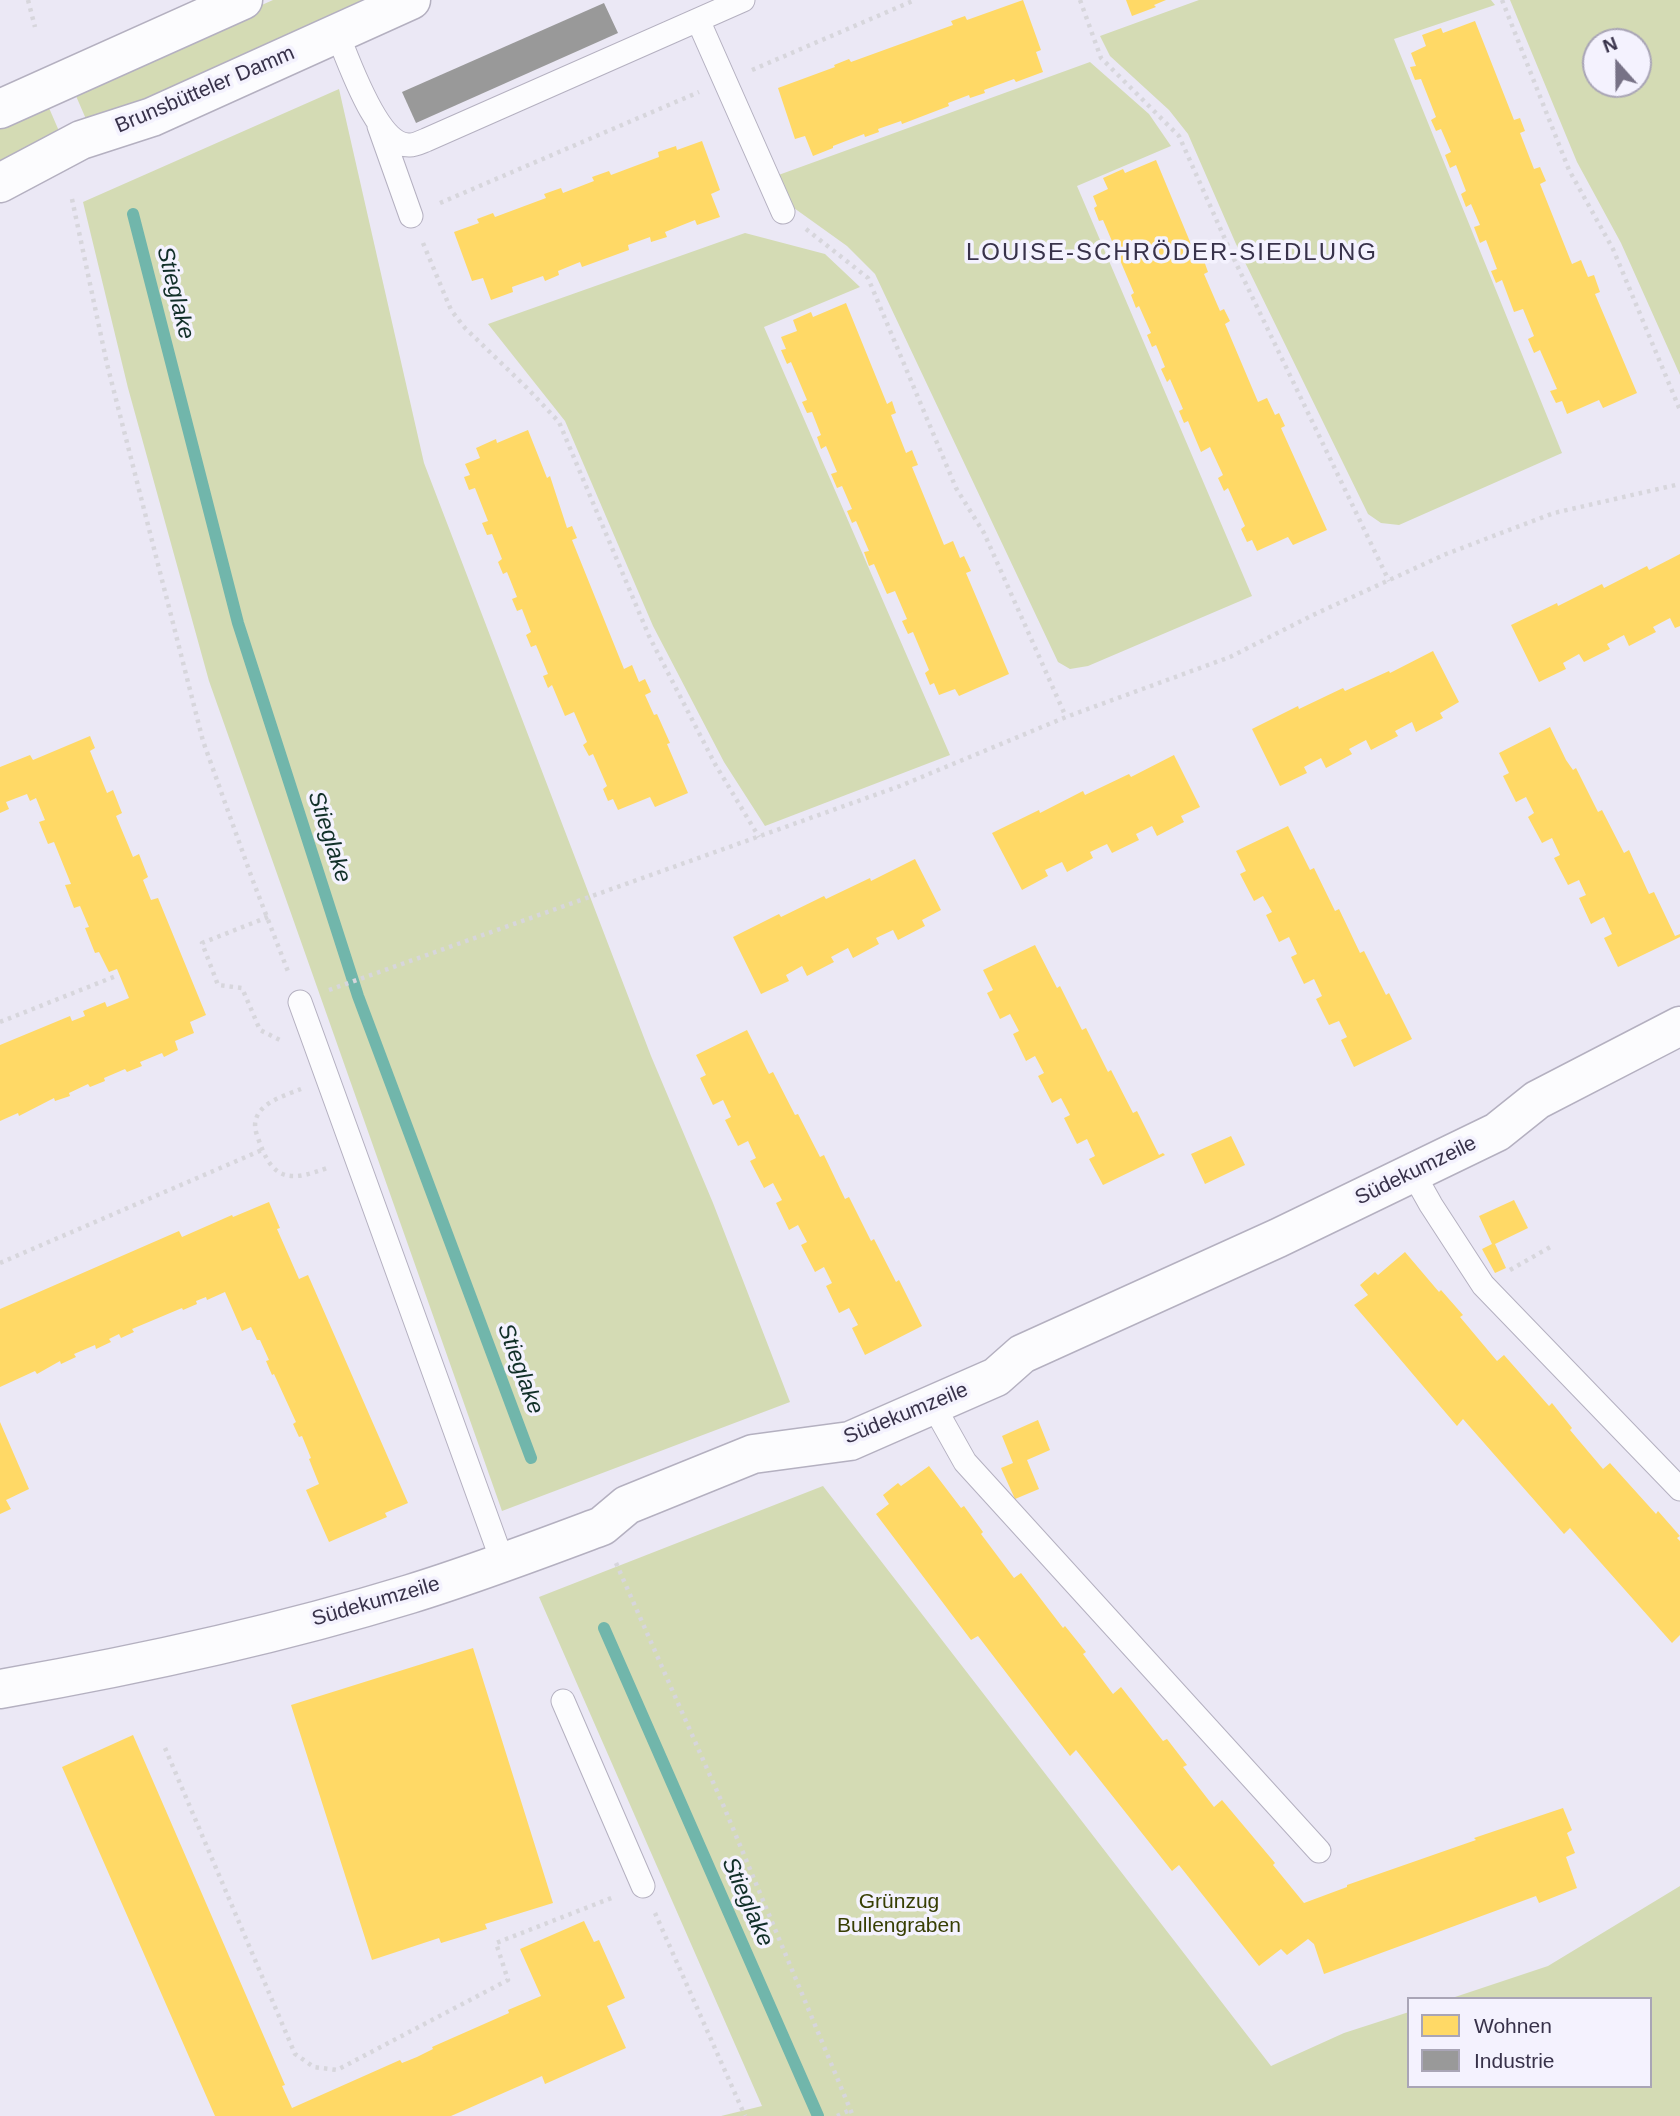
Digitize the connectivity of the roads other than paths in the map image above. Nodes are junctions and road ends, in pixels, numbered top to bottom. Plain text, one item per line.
1 (243, 0) edge
2 (411, 0) edge
3 (743, 0) edge
4 (698, 20) junction
5 (337, 33) junction
6 (0, 109) edge
7 (379, 126) junction
8 (0, 183) edge
9 (783, 212) road end
10 (411, 216) road end
11 (300, 1002) road end
12 (1680, 1026) edge
13 (1413, 1173) junction
14 (933, 1405) junction
15 (1680, 1489) edge
16 (503, 1563) junction
17 (0, 1689) edge
18 (563, 1701) dead end
19 (1319, 1852) dead end
20 (643, 1886) road end

1 - 6 street
2 - 5 street, Brunsbütteler Damm
3 - 4 lane
4 - 7 lane
4 - 9 lane
5 - 7 lane
5 - 8 street, Brunsbütteler Damm
7 - 10 lane
11 - 16 lane
12 - 13 street, Südekumzeile
13 - 14 street, Südekumzeile
13 - 15 lane
14 - 16 street, Südekumzeile
14 - 19 lane
16 - 17 street, Südekumzeile
18 - 20 lane

